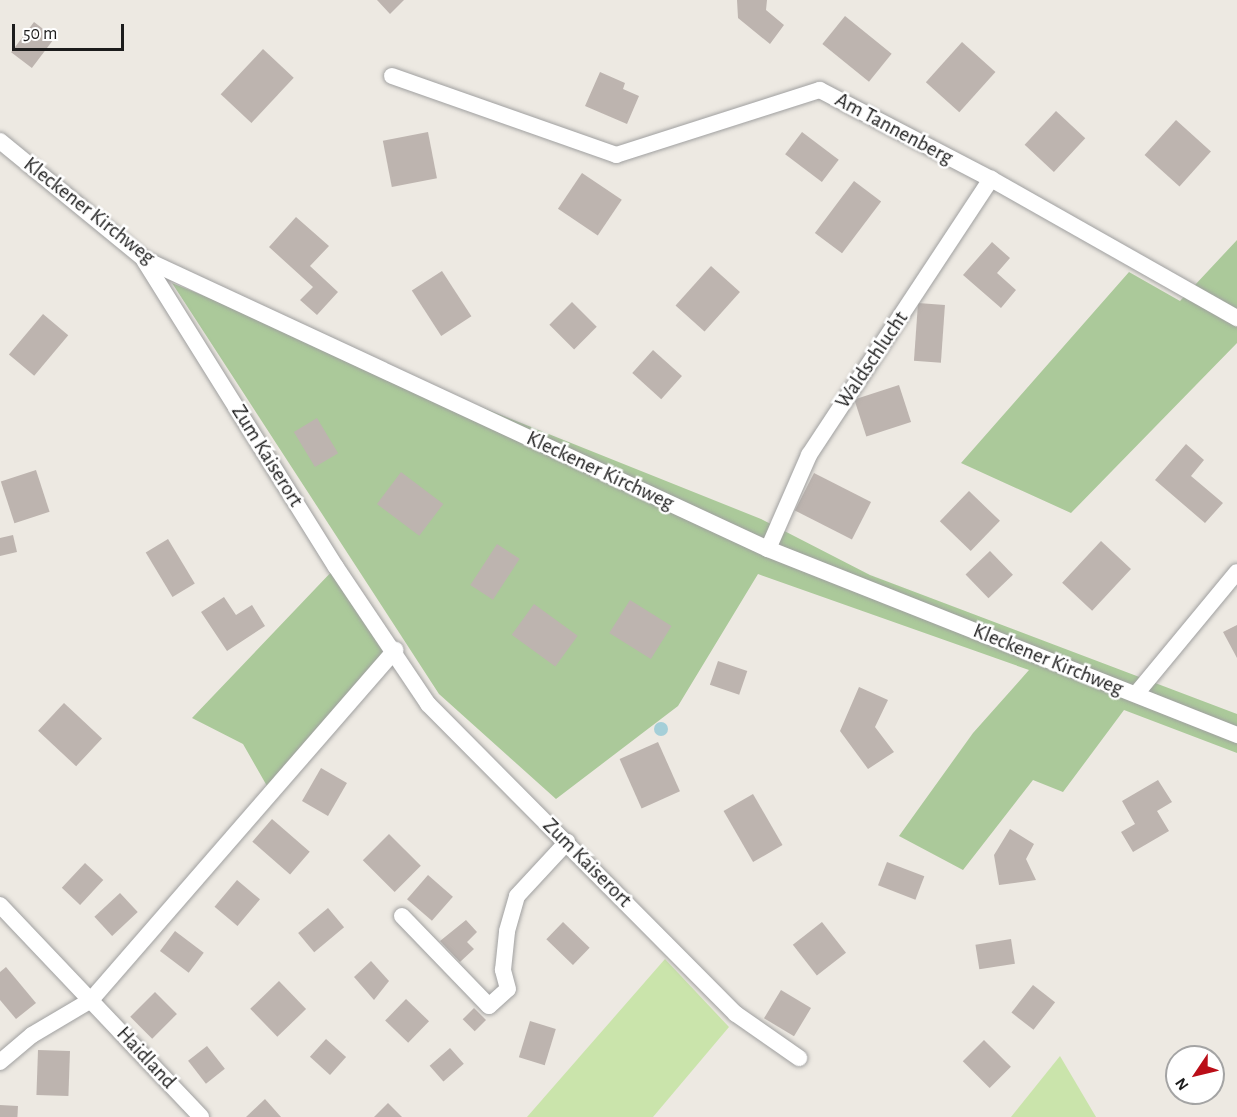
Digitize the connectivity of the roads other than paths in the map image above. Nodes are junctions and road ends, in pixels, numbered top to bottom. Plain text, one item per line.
1 (392, 75) dead end
2 (0, 141) edge
3 (992, 179) junction
4 (144, 259) junction
5 (1237, 318) edge
6 (768, 549) junction
7 (1237, 572) edge
8 (394, 650) junction
9 (1136, 694) junction
10 (1237, 735) edge
11 (567, 842) junction
12 (0, 905) edge
13 (402, 916) dead end
14 (91, 1000) junction
15 (799, 1058) dead end
16 (0, 1062) edge
17 (201, 1117) edge

1 - 3 street, Am Tannenberg
2 - 4 street, Kleckener Kirchweg
3 - 5 street, Am Tannenberg
3 - 6 street, Waldschlucht
4 - 6 street, Kleckener Kirchweg
4 - 8 street, Zum Kaiserort
6 - 9 street, Kleckener Kirchweg
7 - 9 street
8 - 11 street, Zum Kaiserort
8 - 14 street
9 - 10 street, Kleckener Kirchweg
11 - 13 street
11 - 15 street, Zum Kaiserort
12 - 14 street, Haidland
14 - 16 street
14 - 17 street, Haidland

